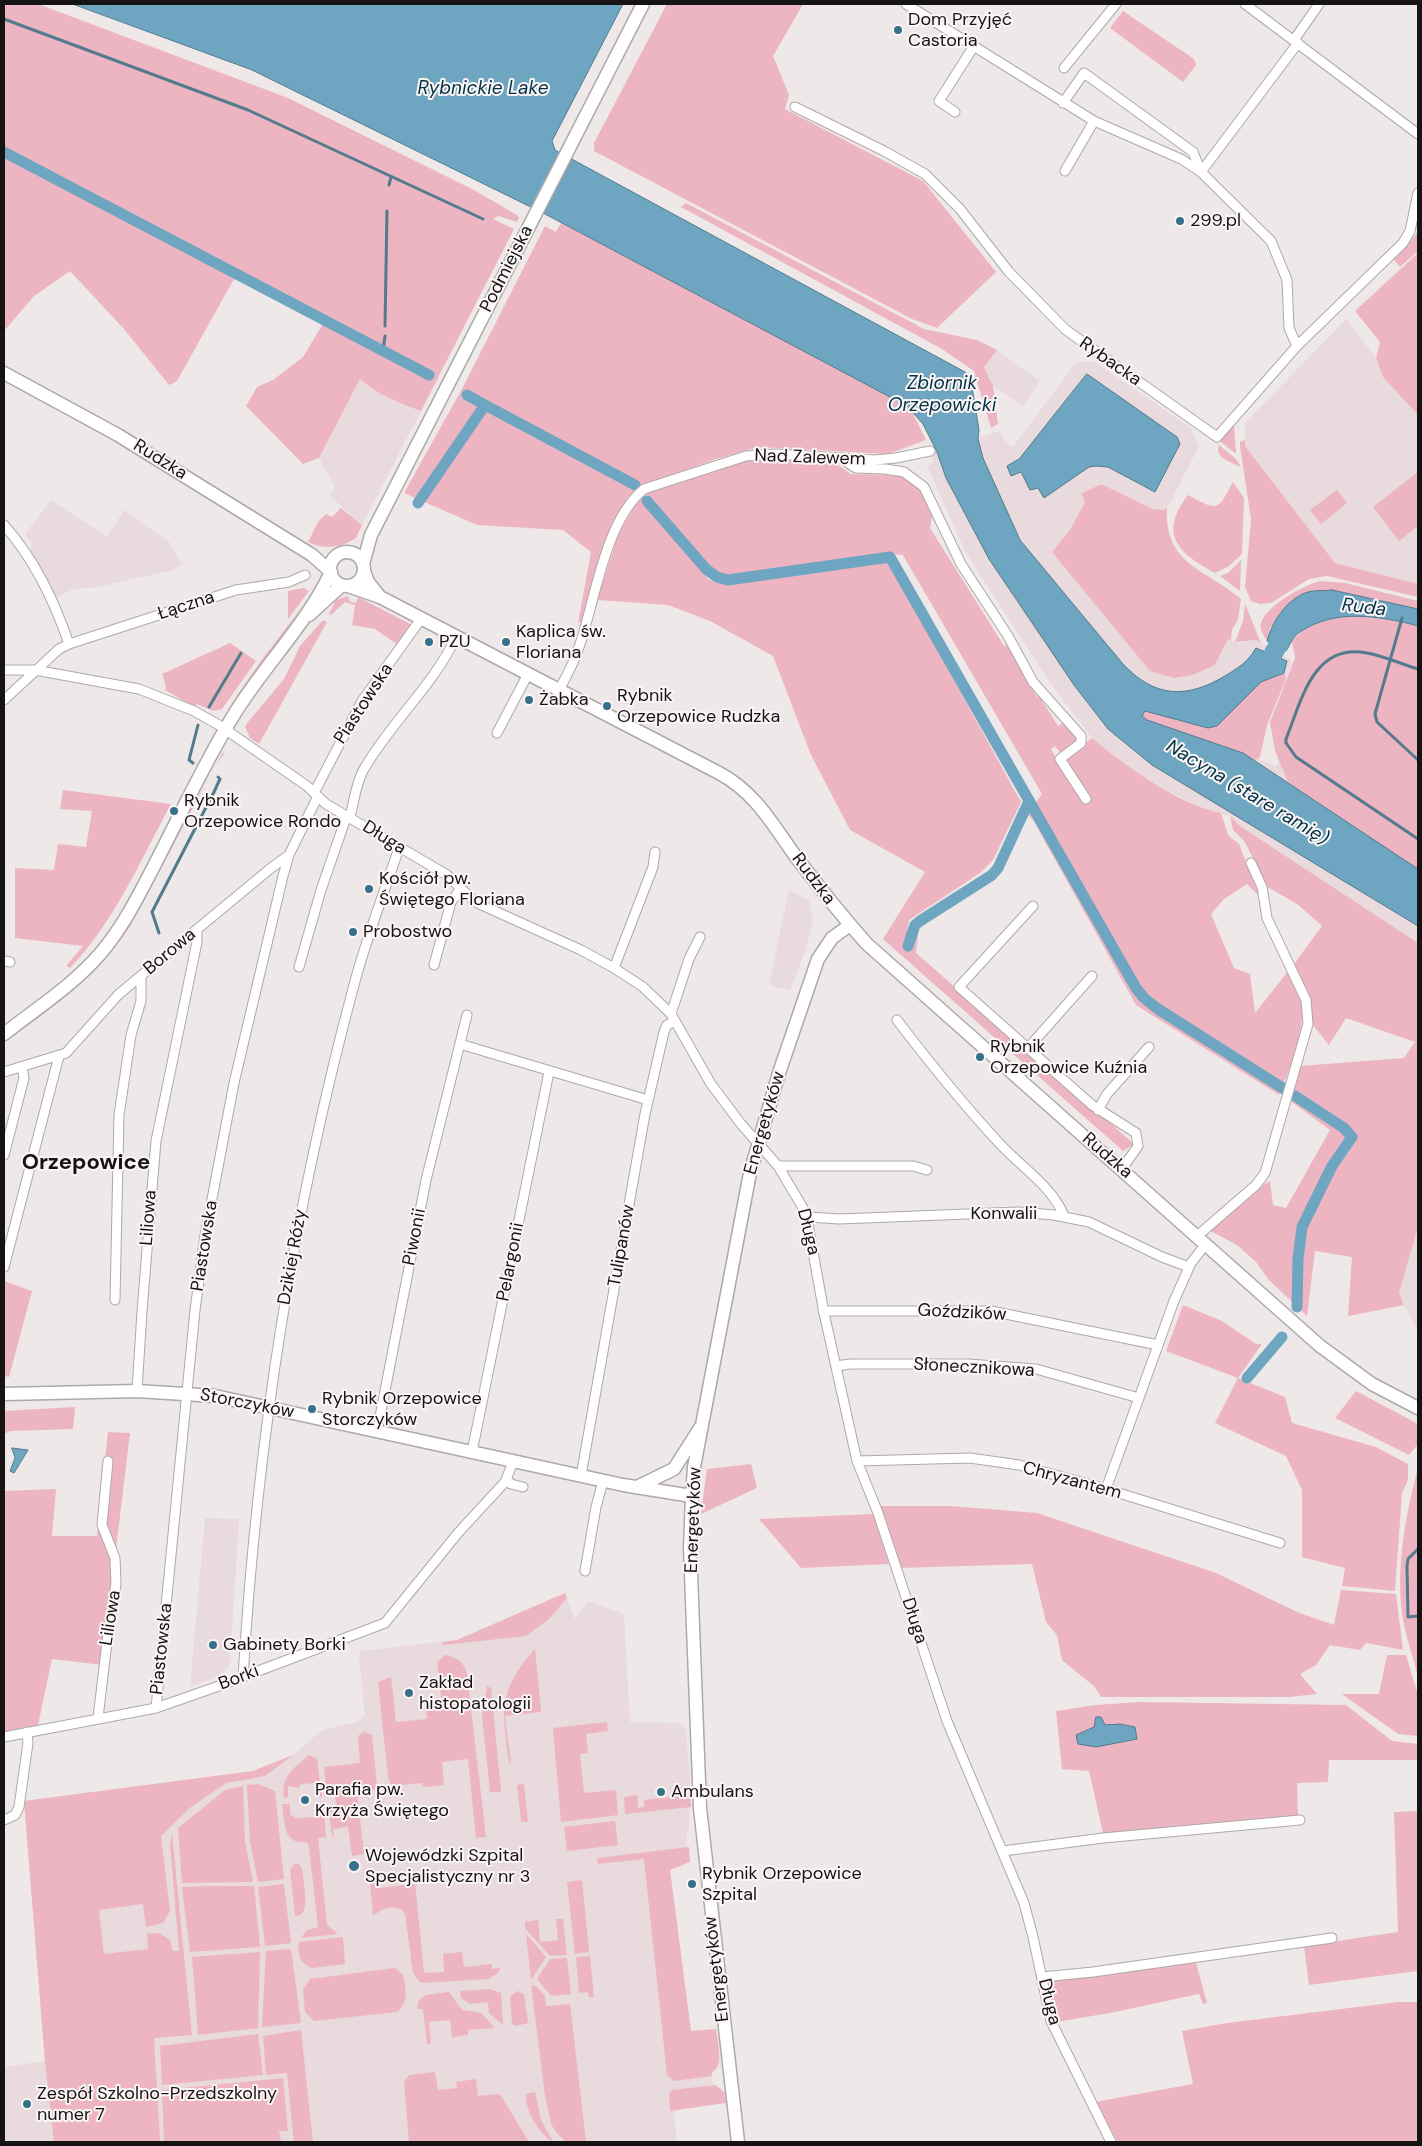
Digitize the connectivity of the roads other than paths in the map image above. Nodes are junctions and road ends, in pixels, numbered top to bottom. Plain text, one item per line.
1 (643, 4) edge
2 (906, 4) edge
3 (1116, 4) edge
4 (1245, 4) edge
5 (1319, 4) edge
6 (1296, 42) junction
7 (974, 46) junction
8 (1064, 68) dead end
9 (1063, 103) junction
10 (795, 107) dead end
11 (955, 112) dead end
12 (1094, 121) junction
13 (1418, 132) edge
14 (1065, 171) dead end
15 (1201, 172) junction
16 (1418, 193) edge
17 (1418, 228) edge
18 (1410, 233) junction
19 (1296, 346) junction
20 (4, 373) edge
21 (930, 451) dead end
22 (840, 458) junction
23 (4, 525) edge
24 (370, 535) junction
25 (342, 554) junction
26 (312, 555) junction
27 (363, 567) junction
28 (330, 572) junction
29 (305, 575) dead end
30 (345, 586) junction
31 (380, 597) junction
32 (304, 619) junction
33 (421, 619) junction
34 (456, 637) junction
35 (69, 644) junction
36 (4, 670) edge
37 (35, 670) junction
38 (528, 674) junction
39 (559, 690) junction
40 (4, 700) edge
41 (226, 730) junction
42 (497, 733) dead end
43 (316, 795) junction
44 (1086, 799) dead end
45 (349, 816) junction
46 (399, 848) junction
47 (655, 852) dead end
48 (289, 856) junction
49 (1251, 862) dead end
50 (460, 890) junction
51 (1033, 906) dead end
52 (850, 925) junction
53 (196, 930) junction
54 (700, 937) dead end
55 (434, 965) dead end
56 (298, 967) dead end
57 (614, 968) junction
58 (141, 976) junction
59 (1092, 976) dead end
60 (467, 1015) dead end
61 (673, 1017) junction
62 (897, 1020) dead end
63 (4, 1034) edge
64 (460, 1044) junction
65 (1149, 1047) dead end
66 (1028, 1048) junction
67 (59, 1056) junction
68 (22, 1067) junction
69 (4, 1072) edge
70 (549, 1072) junction
71 (648, 1100) junction
72 (1098, 1110) junction
73 (758, 1142) junction
74 (4, 1155) edge
75 (778, 1166) junction
76 (1122, 1169) junction
77 (927, 1170) dead end
78 (1064, 1216) junction
79 (808, 1217) junction
80 (1201, 1241) junction
81 (4, 1267) edge
82 (1189, 1267) junction
83 (115, 1300) dead end
84 (823, 1311) junction
85 (1158, 1345) junction
86 (836, 1366) junction
87 (137, 1391) junction
88 (187, 1393) junction
89 (4, 1394) edge
90 (1139, 1398) junction
91 (270, 1408) junction
92 (1418, 1408) edge
93 (703, 1424) junction
94 (377, 1432) junction
95 (472, 1452) junction
96 (858, 1461) junction
97 (108, 1462) dead end
98 (513, 1462) junction
99 (580, 1476) junction
100 (507, 1480) junction
101 (603, 1481) junction
102 (523, 1487) dead end
103 (637, 1487) junction
104 (1106, 1489) junction
105 (692, 1496) junction
106 (1280, 1543) dead end
107 (585, 1571) dead end
108 (243, 1677) junction
109 (156, 1708) junction
110 (98, 1718) junction
111 (27, 1732) junction
112 (4, 1737) edge
113 (4, 1820) edge
114 (1300, 1820) dead end
115 (1003, 1851) junction
116 (1332, 1938) dead end
117 (1042, 1977) junction
118 (738, 2142) edge
119 (1111, 2142) edge

1 - 24 street, Podmiejska
2 - 7 street
3 - 8 street
4 - 6 street
5 - 6 street
6 - 13 street
6 - 15 street
7 - 9 street
7 - 11 street
9 - 12 street
9 - 15 street
10 - 19 street, Rybacka
12 - 14 street
12 - 15 street
15 - 19 street
16 - 18 street, Rybacka
17 - 18 street, Rybacka
18 - 19 street, Rybacka
20 - 26 street, Rudzka
21 - 22 street, Nad Zalewem
22 - 39 street, Nad Zalewem
22 - 44 street
23 - 35 street
24 - 25 street, Podmiejska
24 - 27 street, Podmiejska
25 - 26 street
25 - 27 street
25 - 28 street
26 - 28 street, Rudzka
27 - 30 street
27 - 31 street
28 - 30 street
28 - 32 street
29 - 35 street, Łączna
30 - 31 street, Rudzka
30 - 32 street
31 - 33 street, Rudzka
32 - 41 street
33 - 34 street, Rudzka
33 - 43 street, Piastowska
34 - 38 street, Rudzka
34 - 45 street
35 - 37 street, Łączna
36 - 37 street, Długa
37 - 40 street, Łączna
37 - 41 street, Długa
38 - 39 street, Rudzka
38 - 42 street
39 - 52 street, Rudzka
41 - 43 street, Długa
41 - 63 street
43 - 45 street, Długa
43 - 48 street, Piastowska
45 - 46 street, Długa
45 - 56 street
46 - 50 street, Długa
46 - 91 street, Dzikiej Róży
47 - 57 street
48 - 53 street, Borowa
48 - 88 street, Piastowska
49 - 80 street
50 - 55 street
50 - 57 street, Długa
51 - 66 street
52 - 73 street, Energetyków
52 - 76 street, Rudzka
53 - 58 street, Borowa
53 - 87 street, Liliowa
54 - 61 street, Tulipanów
57 - 61 street, Długa
58 - 67 street, Borowa
58 - 83 street
59 - 66 street
60 - 64 street, Piwonii
61 - 71 street, Tulipanów
61 - 73 street, Długa
62 - 78 street
64 - 70 street
64 - 94 street, Piwonii
65 - 72 street
66 - 72 street
67 - 68 street, Borowa
67 - 81 street
68 - 69 street, Borowa
68 - 74 street
70 - 71 street
70 - 95 street, Pelargonii
71 - 99 street, Tulipanów
72 - 76 street
73 - 75 street, Długa
73 - 93 street, Energetyków
75 - 77 street
75 - 79 street, Długa
76 - 80 street, Rudzka
78 - 79 street, Konwalii
78 - 82 street, Konwalii
79 - 84 street, Długa
80 - 82 street
80 - 92 street, Rudzka
82 - 85 street
84 - 85 street, Goździków
84 - 86 street, Długa
85 - 90 street
86 - 90 street, Słonecznikowa
86 - 96 street, Długa
87 - 88 street, Storczyków
87 - 89 street, Storczyków
88 - 91 street, Storczyków
88 - 109 street, Piastowska
90 - 104 street
91 - 94 street, Storczyków
91 - 108 street, Dzikiej Róży
93 - 103 street
93 - 105 street, Energetyków
94 - 95 street, Storczyków
95 - 98 street, Storczyków
96 - 104 street, Chryzantem
96 - 115 street, Długa
97 - 110 street, Liliowa
98 - 99 street, Storczyków
98 - 100 street, Borki
99 - 101 street, Storczyków
100 - 102 street
100 - 108 street, Borki
101 - 103 street, Storczyków
101 - 107 street
103 - 105 street, Storczyków
104 - 106 street, Chryzantem
105 - 118 street, Energetyków
108 - 109 street, Borki
109 - 110 street, Borki
110 - 111 street, Borki
111 - 112 street, Borki
111 - 113 street
114 - 115 street
115 - 117 street, Długa
116 - 117 street
117 - 119 street, Długa

